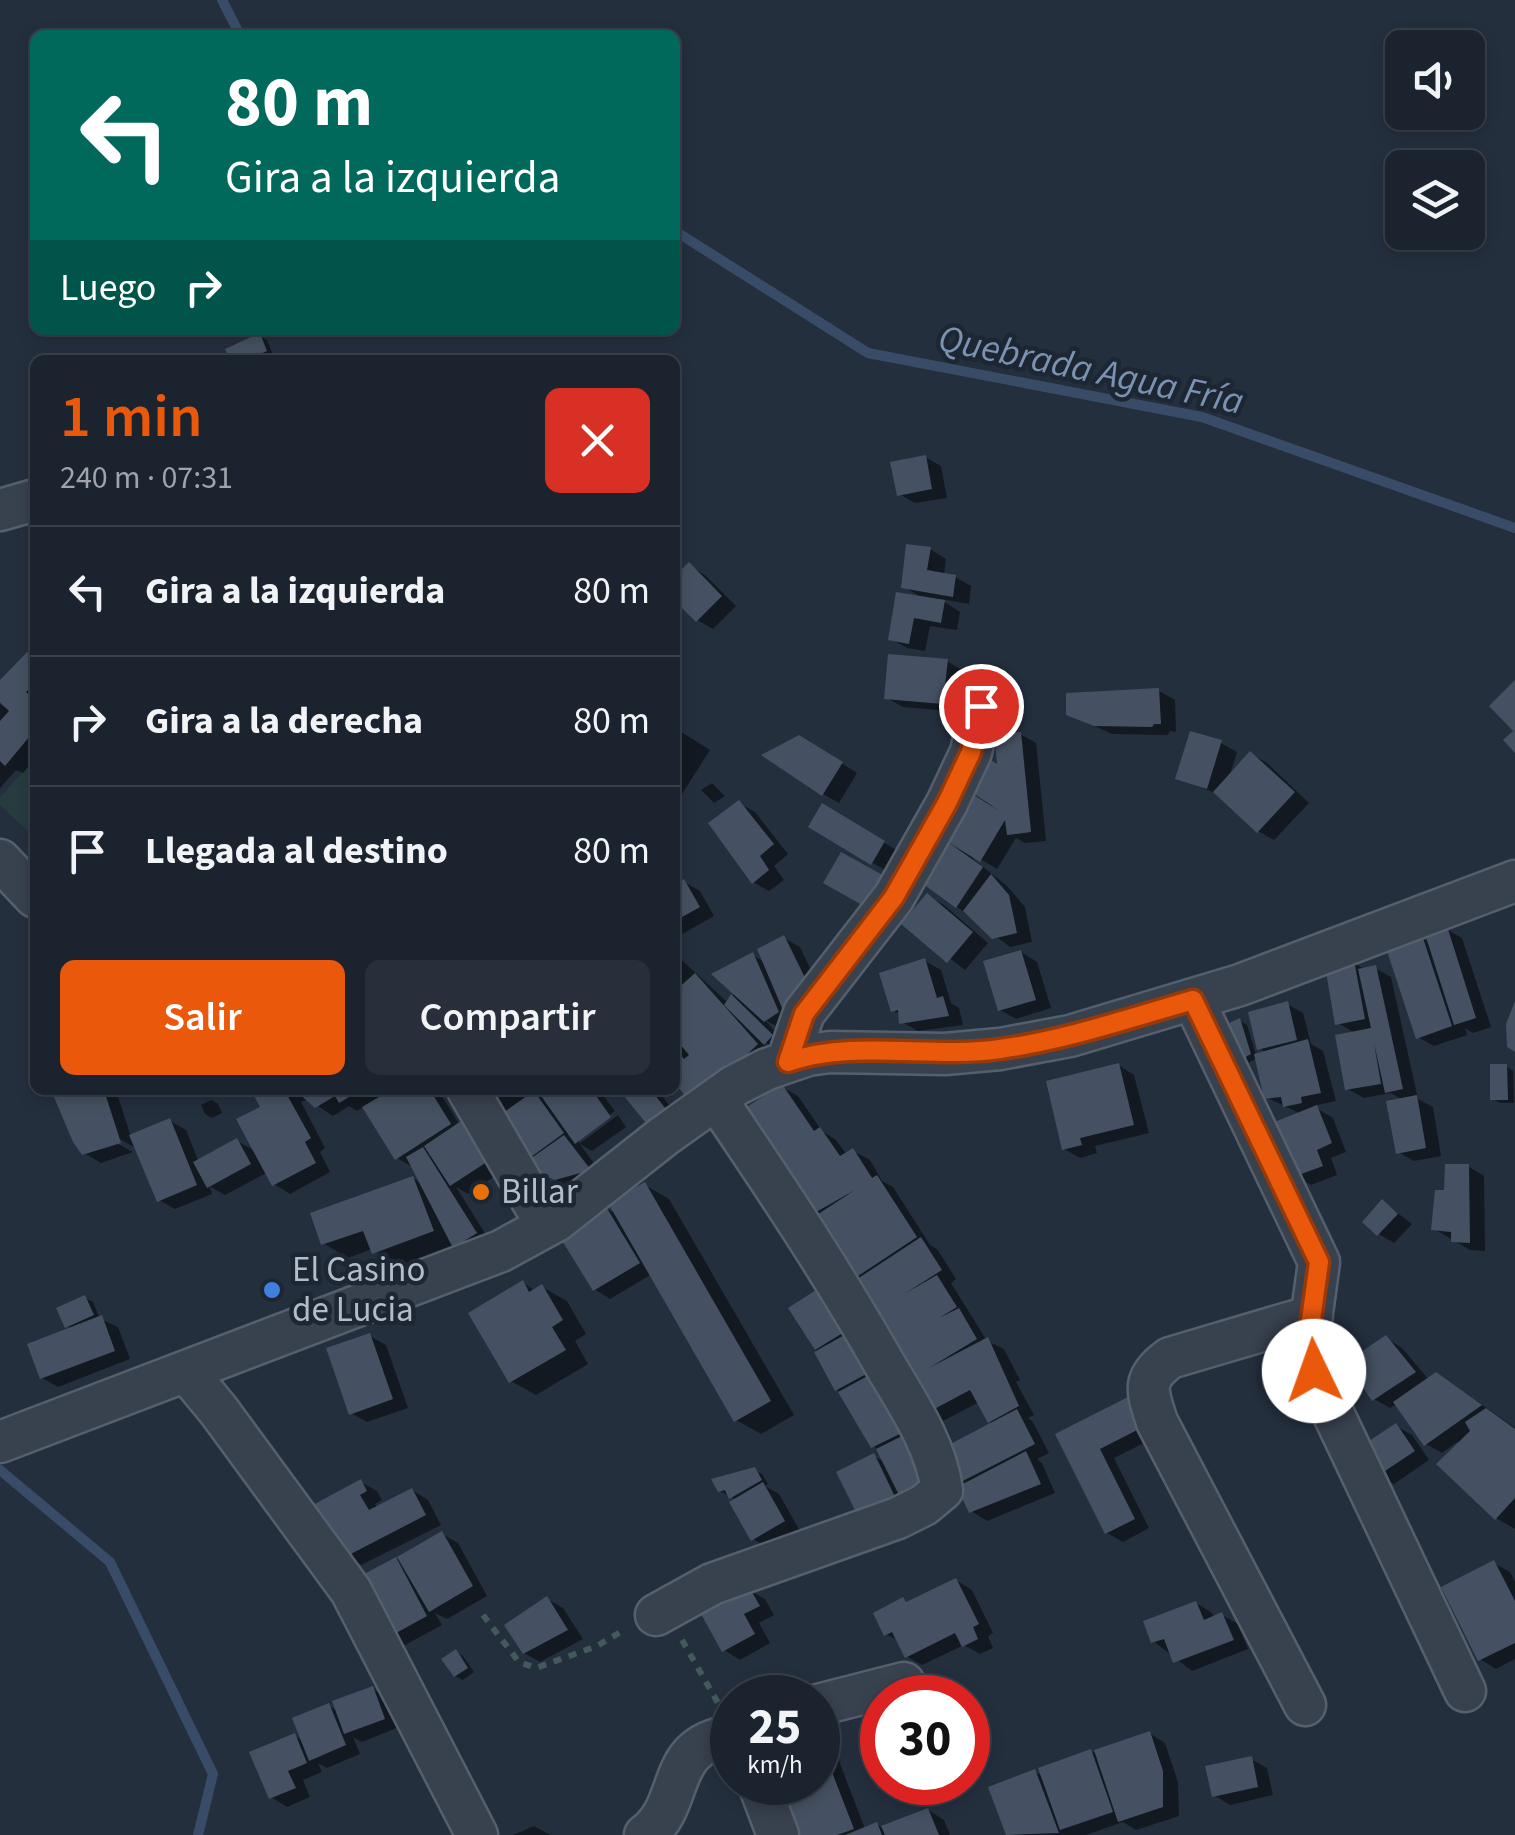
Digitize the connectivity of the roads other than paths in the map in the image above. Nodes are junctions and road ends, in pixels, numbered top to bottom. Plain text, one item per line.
1 (30, 501) edge
2 (0, 510) edge
3 (981, 706) dead end
4 (0, 860) edge
5 (1515, 881) edge
6 (30, 892) edge
7 (1193, 1000) junction
8 (788, 1062) junction
9 (471, 1095) edge
10 (716, 1099) junction
11 (547, 1226) junction
12 (1312, 1316) junction
13 (186, 1371) junction
14 (2, 1438) edge
15 (656, 1616) road end
16 (1465, 1690) dead end
17 (1305, 1704) dead end
18 (710, 1739) edge
19 (767, 1805) edge
20 (477, 1835) edge
21 (645, 1835) edge
22 (778, 1835) edge

1 - 2 street
3 - 8 street
4 - 6 street
5 - 7 street
7 - 8 street
7 - 12 street
8 - 10 street
9 - 11 street
10 - 11 street
10 - 15 street
11 - 13 street
12 - 16 street
12 - 17 street
13 - 14 street
13 - 20 street
18 - 21 street
19 - 22 street

